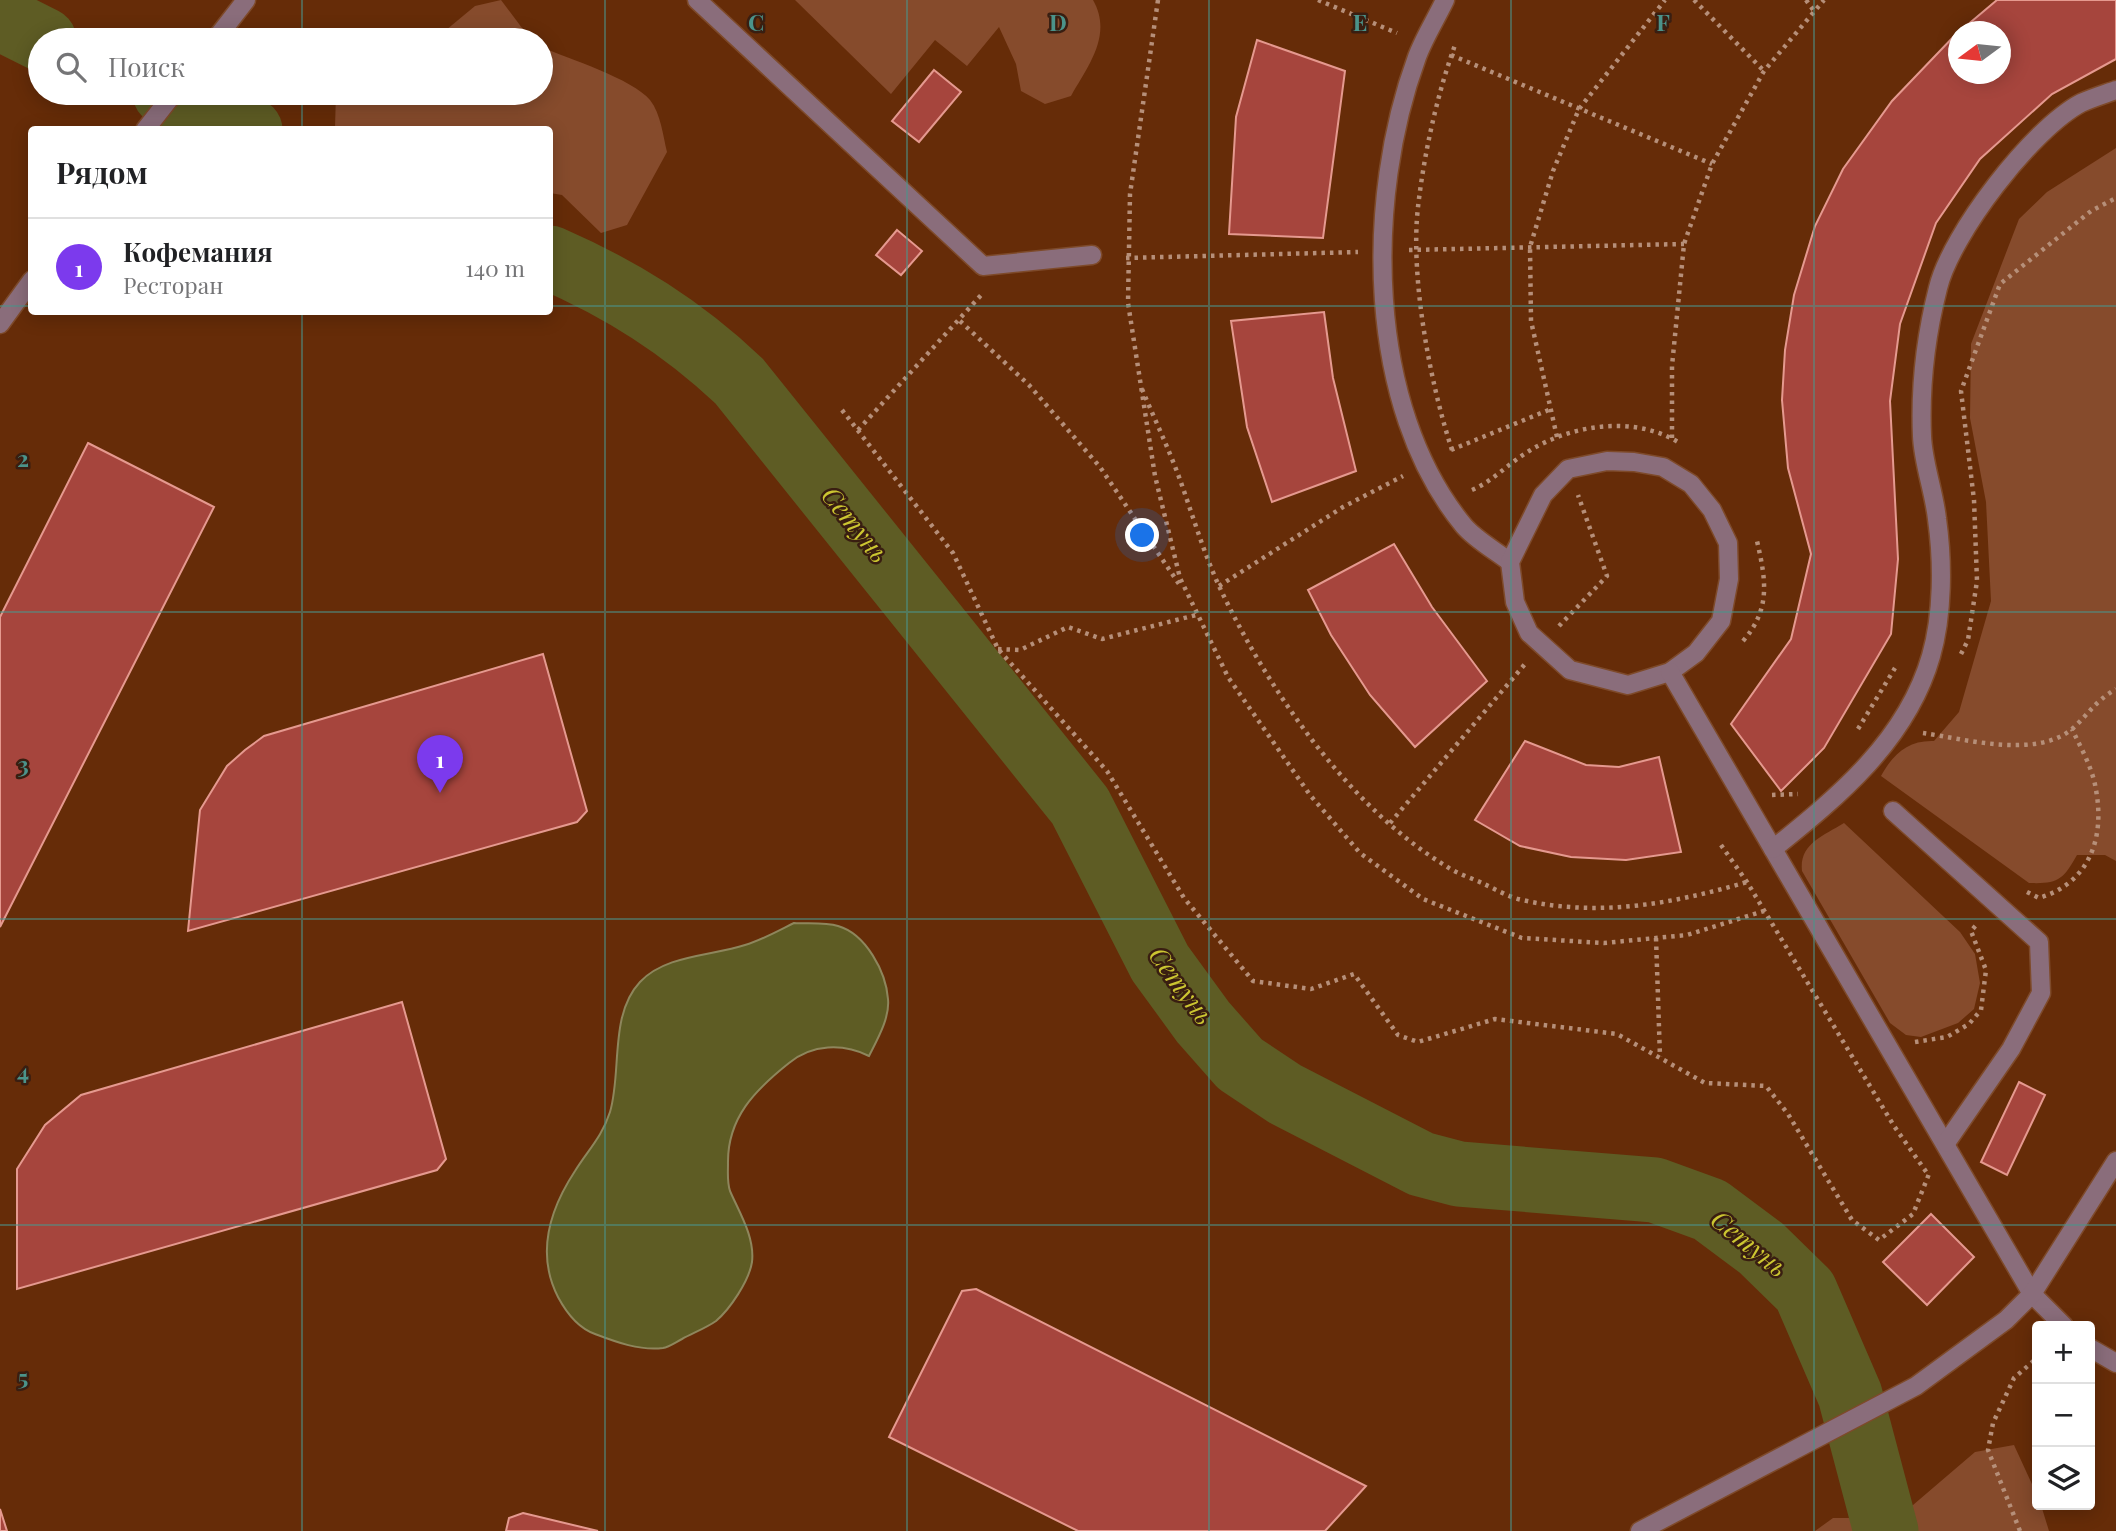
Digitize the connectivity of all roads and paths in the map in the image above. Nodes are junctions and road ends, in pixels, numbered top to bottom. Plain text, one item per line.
1 (246, 0) edge
2 (698, 0) edge
3 (1158, 0) edge
4 (1318, 0) edge
5 (1445, 0) edge
6 (1665, 0) edge
7 (1694, 0) edge
8 (1806, 0) edge
9 (1824, 0) edge
10 (1814, 11) junction
11 (224, 28) edge
12 (1458, 36) dead end
13 (1423, 44) junction
14 (1451, 56) junction
15 (1764, 71) junction
16 (2116, 90) edge
17 (165, 105) edge
18 (1579, 109) junction
19 (148, 126) edge
20 (1712, 164) junction
21 (2116, 198) edge
22 (1092, 255) dead end
23 (28, 286) edge
24 (988, 289) dead end
25 (960, 321) junction
26 (0, 324) edge
27 (1139, 382) junction
28 (1551, 409) junction
29 (842, 410) dead end
30 (858, 430) junction
31 (1672, 438) dead end
32 (1452, 450) junction
33 (1424, 465) junction
34 (1568, 469) junction
35 (1510, 562) junction
36 (1219, 586) junction
37 (1184, 590) junction
38 (1196, 615) junction
39 (1541, 644) junction
40 (998, 649) junction
41 (1957, 663) dead end
42 (1670, 672) junction
43 (2116, 689) edge
44 (1927, 721) dead end
45 (1893, 811) dead end
46 (1390, 823) junction
47 (1721, 845) dead end
48 (1773, 849) junction
49 (1747, 882) junction
50 (1765, 911) junction
51 (1656, 938) junction
52 (1660, 1058) junction
53 (1946, 1143) junction
54 (2116, 1161) edge
55 (1928, 1174) junction
56 (1936, 1185) dead end
57 (2032, 1293) junction
58 (2059, 1321) edge
59 (2095, 1351) edge
60 (2032, 1362) edge
61 (2116, 1363) edge
62 (1640, 1531) edge
63 (2020, 1531) edge

1 - 11 street
2 - 22 street
3 - 27 path
4 - 13 path
5 - 13 street
6 - 18 path
7 - 15 path
8 - 10 path
9 - 10 path
10 - 15 path
12 - 14 path
13 - 14 path
13 - 33 street
14 - 18 path
14 - 32 path
15 - 20 path
16 - 48 street
17 - 19 street
18 - 20 path
18 - 28 path
20 - 31 path
21 - 41 path
23 - 26 street
24 - 25 path
25 - 30 path
25 - 37 path
27 - 36 path
27 - 37 path
28 - 32 path
28 - 34 path
29 - 30 path
30 - 40 path
32 - 33 path
33 - 35 street
33 - 36 path
34 - 35 street
34 - 39 path
34 - 42 street
35 - 39 street
36 - 46 path
37 - 38 path
38 - 40 path
38 - 51 path
39 - 42 street
39 - 46 path
40 - 52 path
42 - 48 street
43 - 44 path
45 - 53 street
46 - 49 path
47 - 49 path
48 - 53 street
49 - 50 path
50 - 51 path
50 - 55 path
51 - 52 path
52 - 55 path
53 - 57 street
54 - 57 street
55 - 56 path
57 - 58 street
57 - 62 street
59 - 61 street
60 - 63 path

